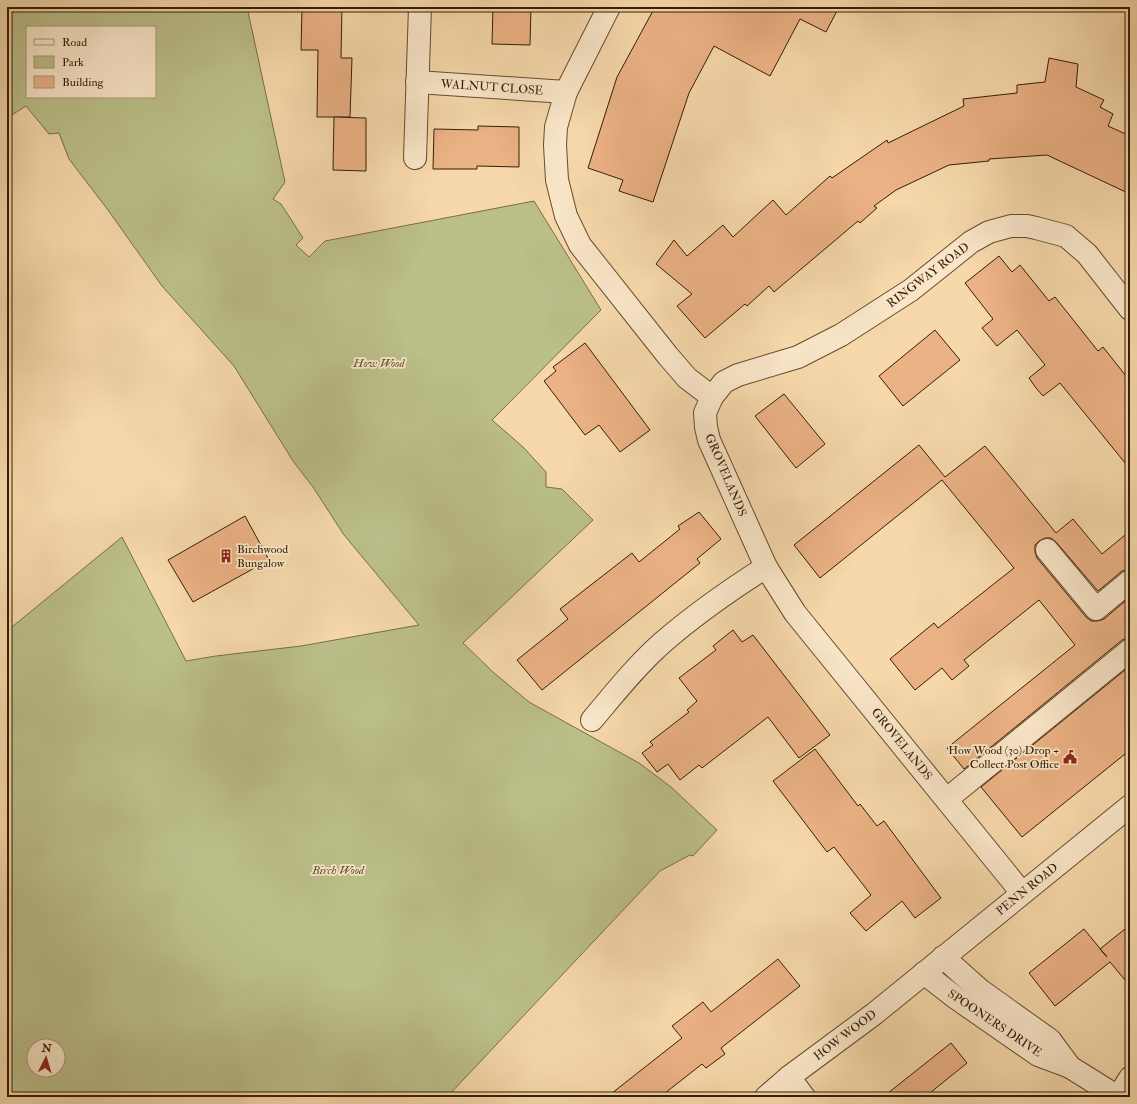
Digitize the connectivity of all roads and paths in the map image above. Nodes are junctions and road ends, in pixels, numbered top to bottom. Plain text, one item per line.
1 (420, 7) edge
2 (609, 7) edge
3 (418, 82) junction
4 (566, 92) junction
5 (415, 158) dead end
6 (1130, 309) edge
7 (712, 397) junction
8 (1047, 550) dead end
9 (766, 567) junction
10 (1130, 581) edge
11 (1130, 650) edge
12 (592, 720) dead end
13 (947, 799) junction
14 (1130, 806) edge
15 (1022, 892) junction
16 (944, 957) junction
17 (924, 973) junction
18 (1070, 1067) junction
19 (790, 1077) junction
20 (1130, 1078) edge
21 (766, 1097) edge
22 (804, 1097) edge
23 (1118, 1097) edge

1 - 3 street
2 - 4 street
3 - 4 street, WALNUT CLOSE
3 - 5 street
4 - 7 street
6 - 7 street, RINGWAY ROAD
7 - 9 street, GROVELANDS
8 - 10 street
9 - 12 street
9 - 13 street, GROVELANDS
11 - 13 street
13 - 15 street, GROVELANDS
14 - 15 street, PENN ROAD
15 - 16 street, PENN ROAD
16 - 17 street, PENN ROAD
16 - 18 street, SPOONERS DRIVE
17 - 18 street, SPOONERS DRIVE
17 - 19 street, HOW WOOD
18 - 23 street, SPOONERS DRIVE
19 - 21 street, HOW WOOD
19 - 22 street
20 - 23 street

